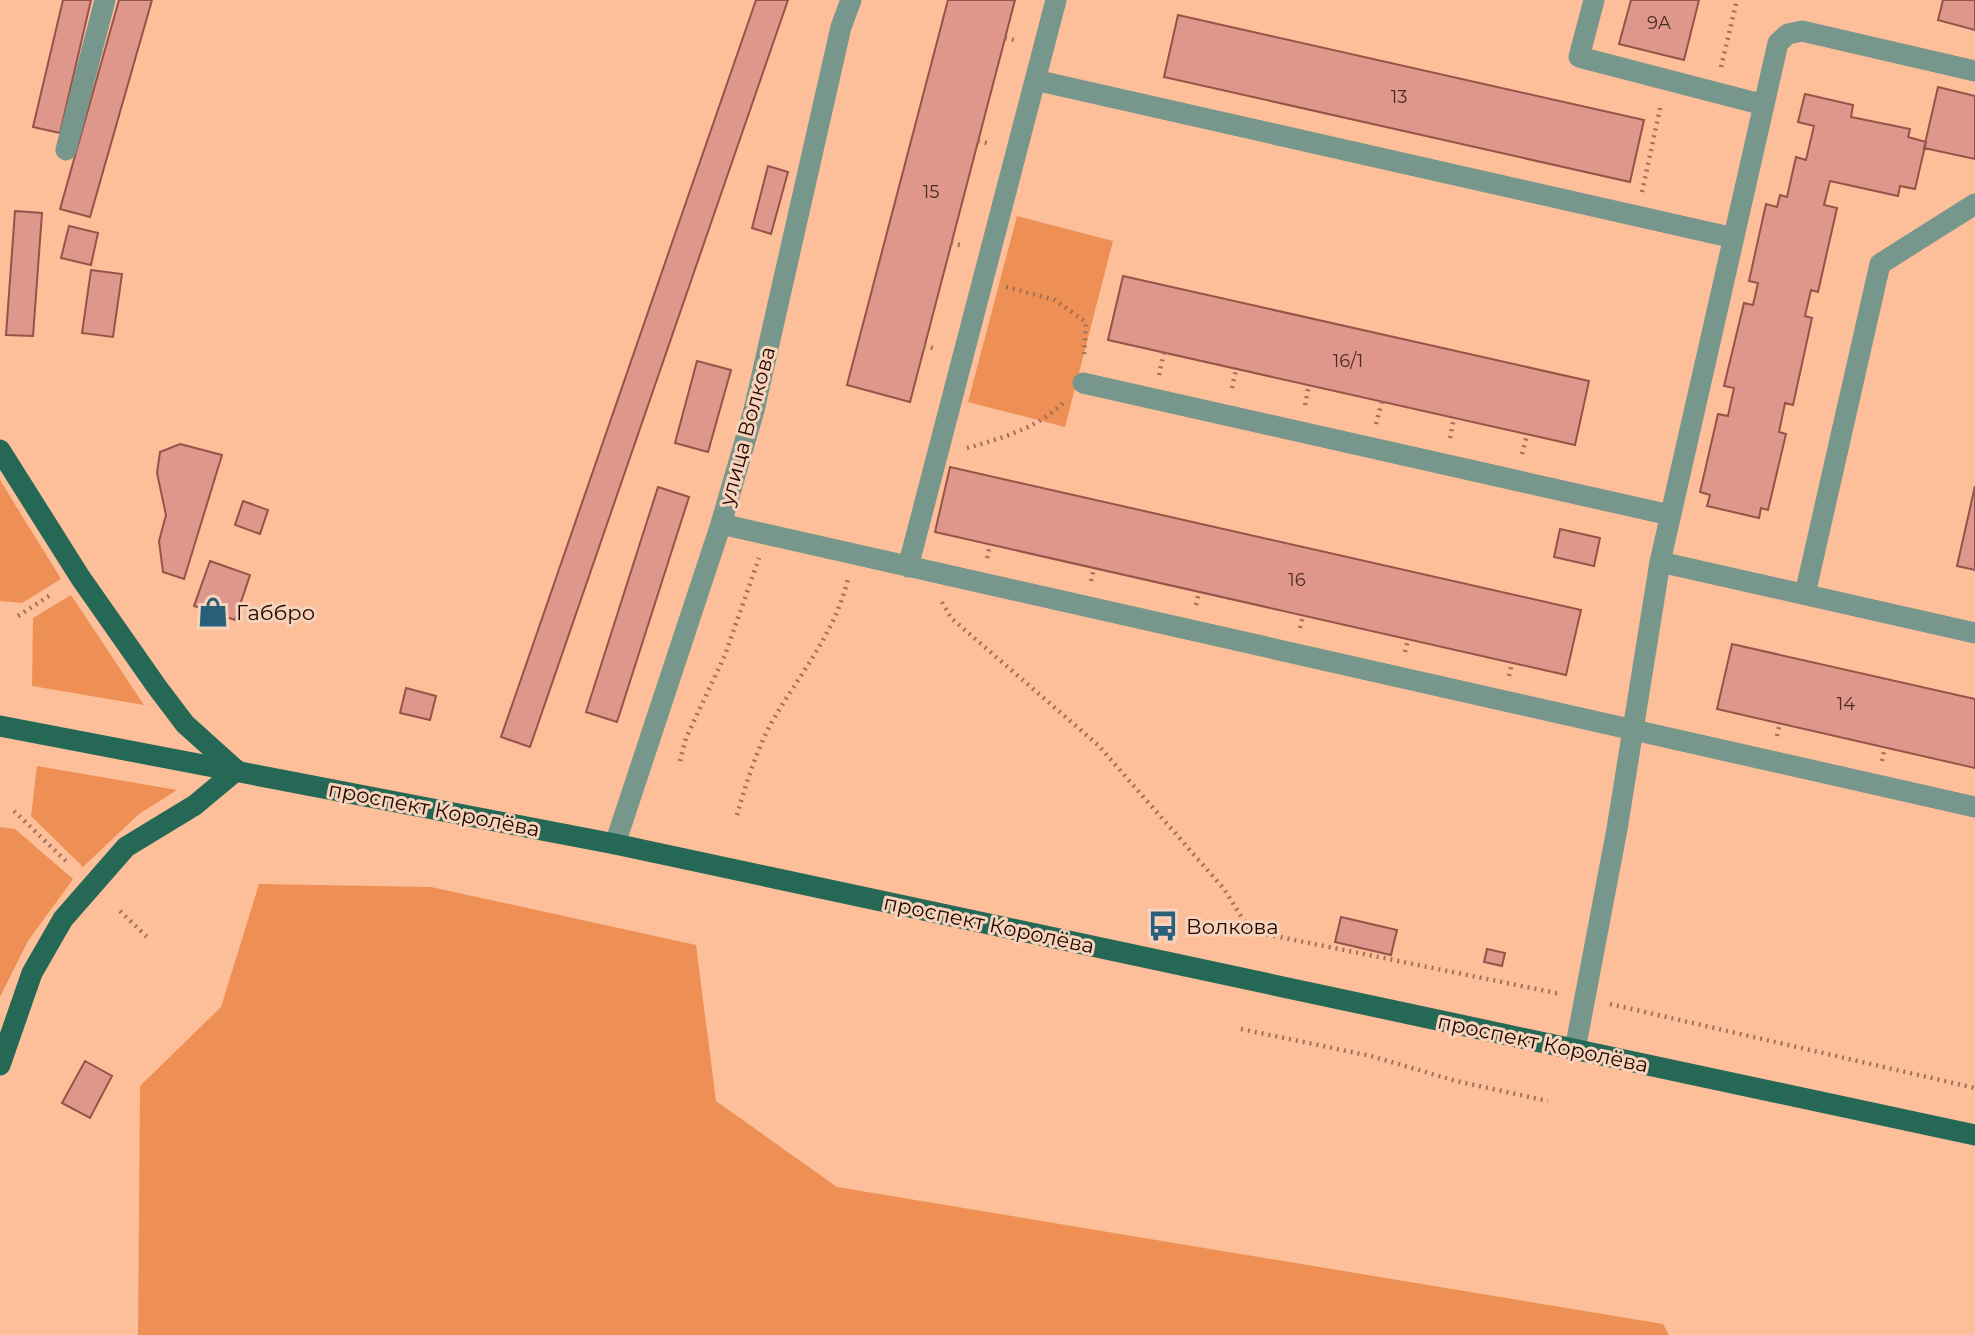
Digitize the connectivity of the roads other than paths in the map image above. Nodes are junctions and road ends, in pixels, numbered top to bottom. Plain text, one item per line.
1 (105, 0) edge
2 (851, 0) edge
3 (1056, 0) edge
4 (1594, 0) edge
5 (1975, 71) edge
6 (1035, 80) junction
7 (1764, 105) junction
8 (66, 150) dead end
9 (1975, 204) edge
10 (1734, 238) junction
11 (1083, 383) road end
12 (0, 450) edge
13 (1670, 515) junction
14 (721, 524) junction
15 (1660, 562) junction
16 (917, 568) junction
17 (1805, 594) junction
18 (1975, 633) edge
19 (0, 726) edge
20 (1633, 730) junction
21 (237, 770) junction
22 (1975, 807) edge
23 (615, 844) junction
24 (1574, 1050) junction
25 (0, 1065) edge
26 (1975, 1135) edge

1 - 8 street
2 - 14 street, улица Волкова
3 - 6 street
4 - 7 street
5 - 7 street
6 - 10 street
6 - 16 street
7 - 10 street
9 - 17 street
10 - 13 street
11 - 13 street
12 - 21 main road
13 - 15 street
14 - 16 street
14 - 23 street, улица Волкова
15 - 17 street
15 - 20 street
16 - 20 street
17 - 18 street
19 - 21 main road, проспект Королёва
20 - 22 street
20 - 24 street
21 - 23 main road, проспект Королёва
21 - 25 main road
23 - 24 main road, проспект Королёва
24 - 26 main road, проспект Королёва

